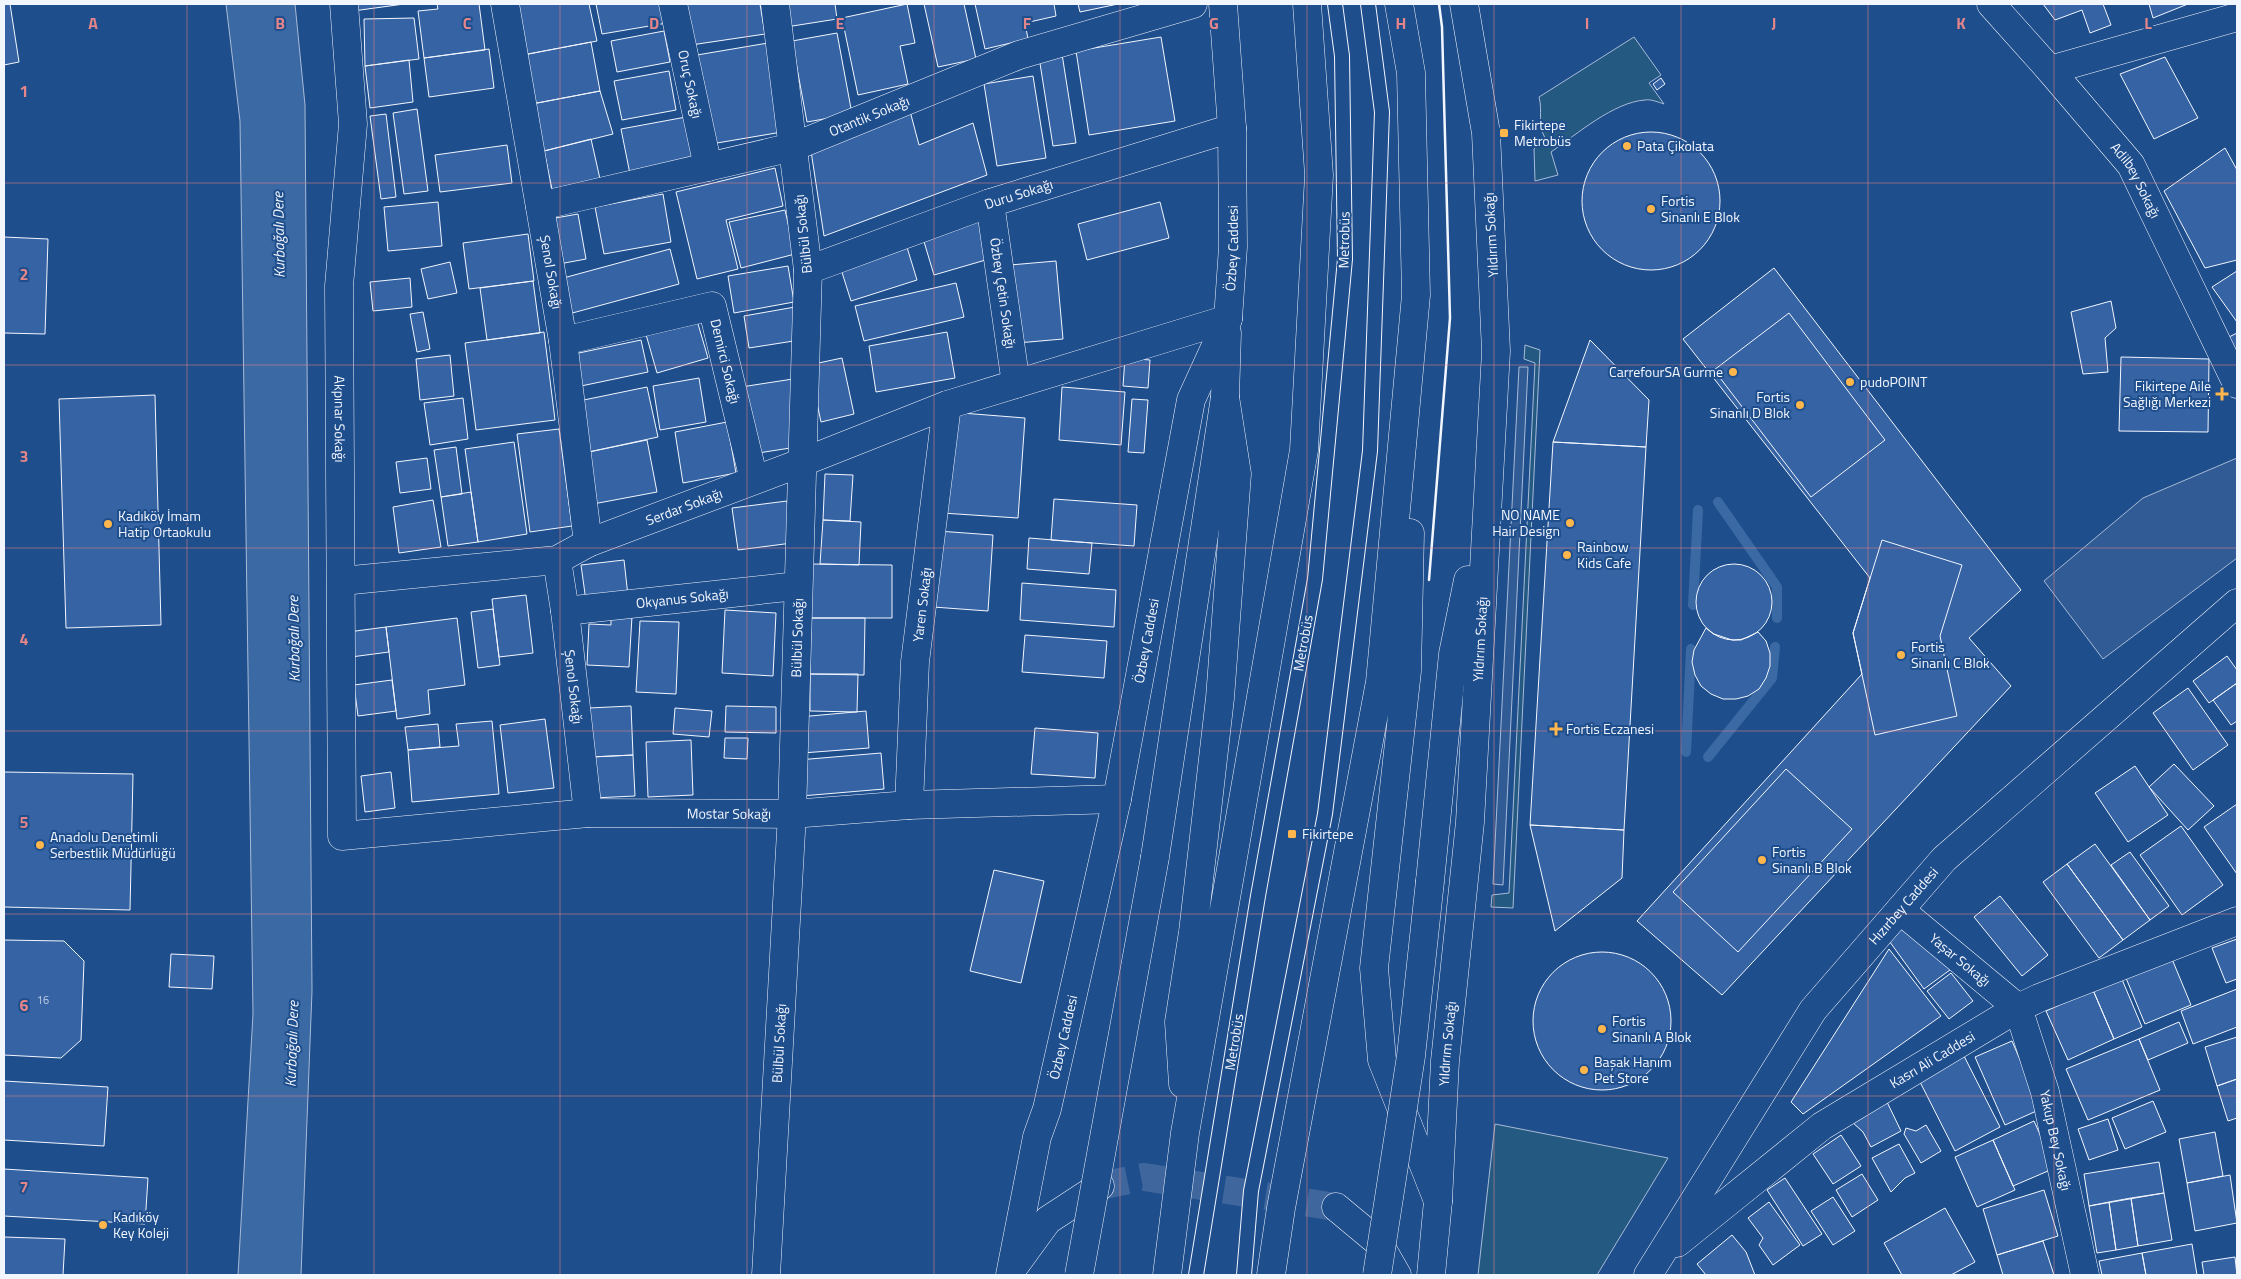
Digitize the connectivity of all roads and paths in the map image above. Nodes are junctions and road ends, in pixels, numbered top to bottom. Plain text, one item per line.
1 (344, 4) edge
2 (506, 4) edge
3 (673, 4) edge
4 (775, 4) edge
5 (1193, 4) edge
6 (1223, 4) edge
7 (1306, 4) edge
8 (1335, 4) edge
9 (1368, 4) edge
10 (1399, 4) edge
11 (1464, 4) edge
12 (1991, 4) edge
13 (2237, 17) edge
14 (2050, 70) junction
15 (1232, 128) junction
16 (793, 147) junction
17 (708, 167) junction
18 (990, 203) junction
19 (540, 206) junction
20 (808, 270) junction
21 (1416, 294) junction
22 (1228, 319) junction
23 (563, 341) junction
24 (1016, 384) junction
25 (2237, 384) edge
26 (1225, 397) junction
27 (947, 405) junction
28 (803, 462) junction
29 (1489, 471) junction
30 (754, 480) junction
31 (588, 543) junction
32 (557, 560) junction
33 (342, 581) junction
34 (797, 586) junction
35 (2237, 603) edge
36 (566, 611) junction
37 (1117, 799) junction
38 (909, 805) junction
39 (588, 813) junction
40 (792, 814) junction
41 (342, 836) joint
42 (1900, 910) junction
43 (2237, 921) edge
44 (2018, 1008) junction
45 (1186, 1133) junction
46 (1100, 1186) tunnel mouth
47 (1438, 1201) junction
48 (1336, 1207) tunnel mouth
49 (1654, 1266) edge
50 (1010, 1274) edge
51 (766, 1275) edge
52 (1079, 1275) edge
53 (1167, 1275) edge
54 (1196, 1275) edge
55 (1244, 1275) edge
56 (1271, 1275) edge
57 (1377, 1275) edge
58 (1397, 1275) edge
59 (1431, 1275) edge
60 (2085, 1275) edge

1 - 33 main road, Akpınar Sokağı
2 - 19 main road, Şenol Sokağı
3 - 17 main road, Oruç Sokağı
4 - 16 main road, Bülbül Sokağı
5 - 16 main road, Otantik Sokağı
6 - 15 main road, Özbey Caddesi
7 - 45 main road
8 - 54 lane, Metrobüs
9 - 55 lane
10 - 21 main road
11 - 29 main road, Yıldırım Sokağı
12 - 14 main road, Adilbey Sokağı
13 - 14 main road
14 - 25 main road, Adilbey Sokağı
15 - 18 main road, Duru Sokağı
15 - 22 main road, Özbey Caddesi
16 - 17 main road, Otantik Sokağı
16 - 20 main road, Bülbül Sokağı
17 - 19 main road, Otantik Sokağı
18 - 20 main road, Duru Sokağı
18 - 24 main road, Özbey Çetin Sokağı
19 - 23 main road, Şenol Sokağı
20 - 28 main road, Bülbül Sokağı
21 - 47 main road
21 - 56 main road
22 - 24 main road, Serdar Sokağı
22 - 26 main road
22 - 37 main road, Özbey Caddesi
23 - 30 main road, Demirci Sokağı
23 - 31 main road, Şenol Sokağı
24 - 27 main road, Serdar Sokağı
26 - 45 main road
26 - 52 main road, bridge
27 - 28 main road, Serdar Sokağı
27 - 38 main road, Yaren Sokağı
28 - 30 main road, Serdar Sokağı
28 - 34 main road, Bülbül Sokağı
29 - 47 main road, Yıldırım Sokağı
29 - 57 main road, bridge
30 - 31 main road, Serdar Sokağı
31 - 32 main road, Serdar Sokağı
32 - 33 main road, Serdar Sokağı
32 - 36 main road, Şenol Sokağı
33 - 41 main road, Akpınar Sokağı
34 - 36 main road, Okyanus Sokağı
34 - 40 main road, Bülbül Sokağı
35 - 42 main road, Hızırbey Caddesi
36 - 39 main road, Şenol Sokağı
37 - 38 main road, Mostar Sokağı
37 - 50 main road, Özbey Caddesi
38 - 40 main road, Mostar Sokağı
39 - 40 main road, Mostar Sokağı
39 - 41 main road, Mostar Sokağı
40 - 51 main road, Bülbül Sokağı
42 - 44 main road, Yaşar Sokağı
42 - 49 main road, Hızırbey Caddesi
43 - 44 main road, Kasrı Ali Caddesi
44 - 49 main road, Kasrı Ali Caddesi
44 - 60 main road, Yakup Bey Sokağı
45 - 53 main road
46 - 50 main road
47 - 59 main road, Yıldırım Sokağı
48 - 58 main road

